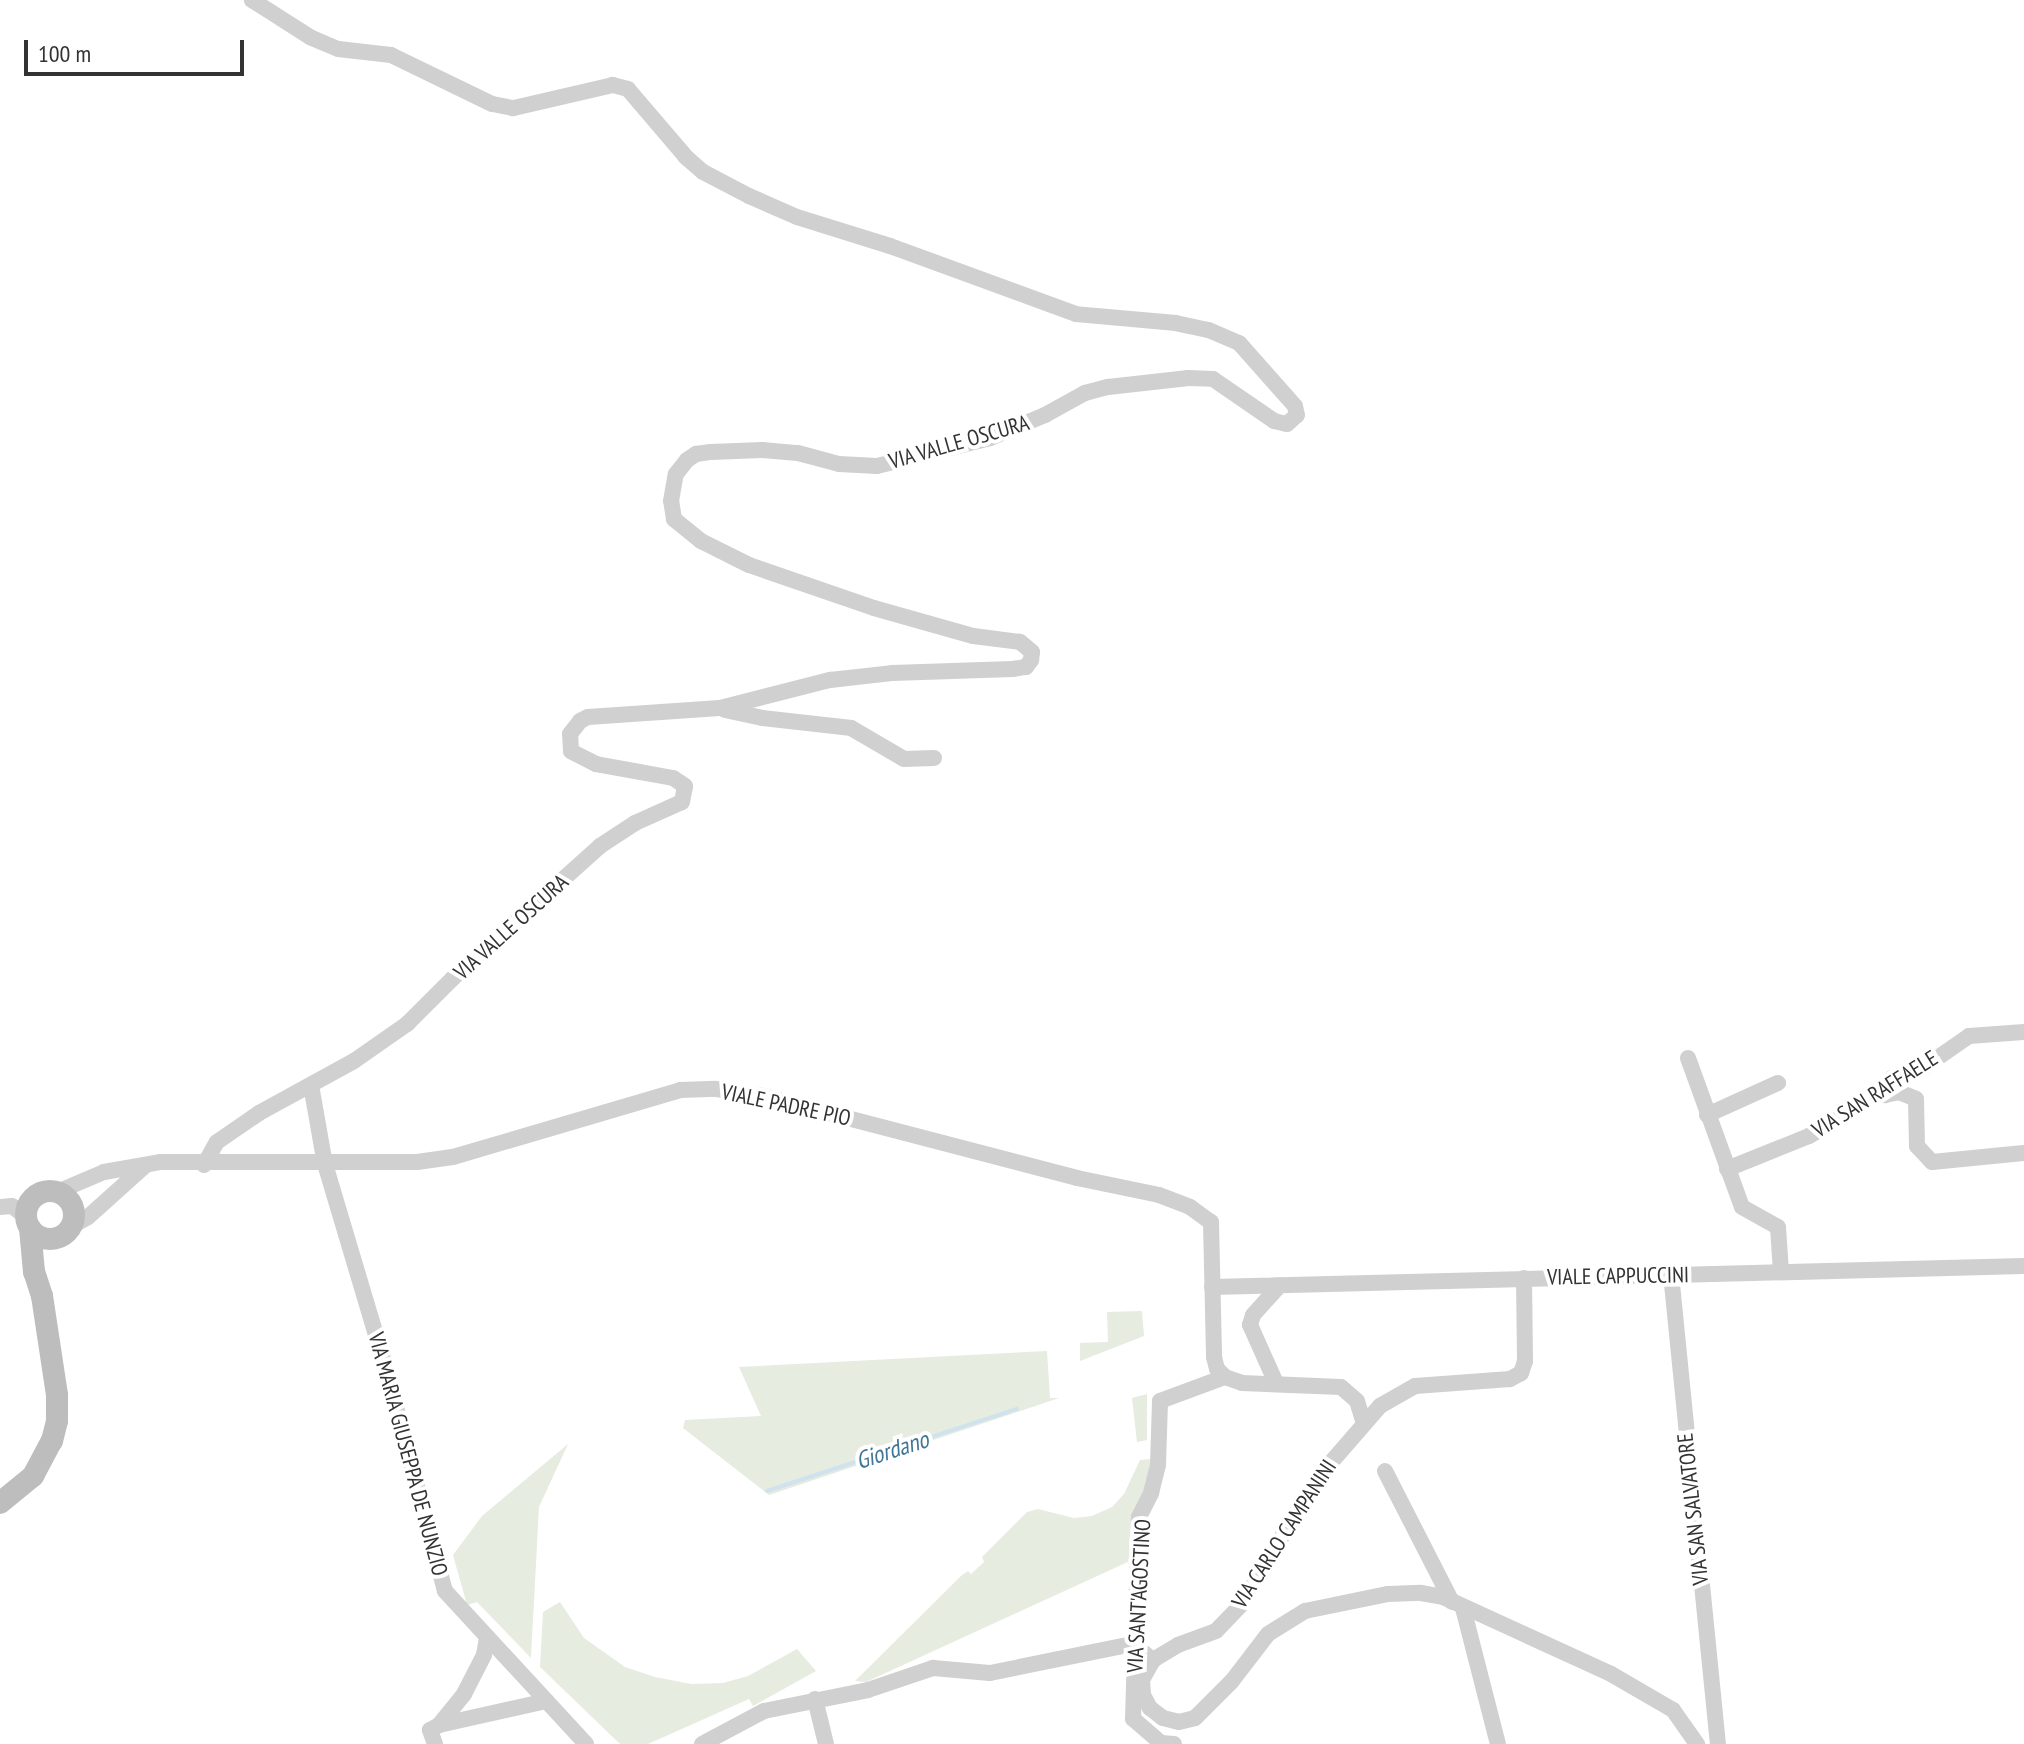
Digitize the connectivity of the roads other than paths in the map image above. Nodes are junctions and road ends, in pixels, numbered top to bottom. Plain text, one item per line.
1 (252, 0) edge
2 (720, 708) junction
3 (934, 758) dead end
4 (2024, 1032) edge
5 (1688, 1058) dead end
6 (1778, 1083) dead end
7 (311, 1085) junction
8 (1878, 1090) junction
9 (1707, 1115) junction
10 (2024, 1153) edge
11 (325, 1164) junction
12 (146, 1165) junction
13 (204, 1165) junction
14 (1727, 1169) junction
15 (57, 1192) junction
16 (0, 1207) edge
17 (28, 1222) junction
18 (67, 1231) junction
19 (2024, 1266) edge
20 (1781, 1272) junction
21 (1671, 1274) junction
22 (1524, 1278) junction
23 (1280, 1285) junction
24 (1212, 1287) junction
25 (42, 1296) junction
26 (1225, 1377) junction
27 (1276, 1383) junction
28 (1363, 1421) junction
29 (1385, 1471) dead end
30 (0, 1503) edge
31 (1458, 1605) junction
32 (487, 1638) junction
33 (1133, 1644) junction
34 (1153, 1660) junction
35 (815, 1699) junction
36 (546, 1701) junction
37 (434, 1733) edge
38 (586, 1744) edge
39 (702, 1744) edge
40 (826, 1744) edge
41 (1174, 1744) edge
42 (1498, 1744) edge
43 (1697, 1744) edge
44 (1718, 1744) edge

1 - 2 street, VIA VALLE OSCURA
2 - 3 street
2 - 7 street, VIA VALLE OSCURA
4 - 8 street, VIA SAN RAFFAELE
5 - 9 street
6 - 9 street
7 - 11 street, VIA MARIA GIUSEPPA DE NUNZIO
7 - 13 street, VIA VALLE OSCURA
8 - 10 street
8 - 14 street, VIA SAN RAFFAELE
9 - 14 street
11 - 13 street, VIALE PADRE PIO
11 - 24 street, VIALE PADRE PIO
11 - 32 street, VIA MARIA GIUSEPPA DE NUNZIO
12 - 13 street, VIALE PADRE PIO
12 - 15 street, VIALE PADRE PIO
12 - 18 street
14 - 20 street
15 - 17 street
15 - 18 street
16 - 17 street
17 - 18 street
17 - 25 street
18 - 25 street
19 - 20 street, VIALE CAPPUCCINI
20 - 21 street, VIALE CAPPUCCINI
21 - 22 street, VIALE CAPPUCCINI
21 - 44 street, VIA SAN SALVATORE
22 - 23 street, VIALE CAPPUCCINI
22 - 28 street, VIA CARLO CAMPANINI
23 - 24 street, VIALE CAPPUCCINI
23 - 27 street
24 - 26 street
25 - 30 street
26 - 27 street
26 - 33 street, VIA SANT'AGOSTINO
27 - 28 street
28 - 34 street, VIA CARLO CAMPANINI
29 - 31 street
31 - 34 street, VIA CARLO CAMPANINI
31 - 42 street
31 - 43 street, VIA CARLO CAMPANINI
32 - 36 street, VIA MARIA GIUSEPPA DE NUNZIO
32 - 37 street
33 - 34 street
33 - 35 street
33 - 41 street, VIA SANT'AGOSTINO
35 - 39 street
35 - 40 street
36 - 37 street
36 - 38 street, VIA MARIA GIUSEPPA DE NUNZIO

